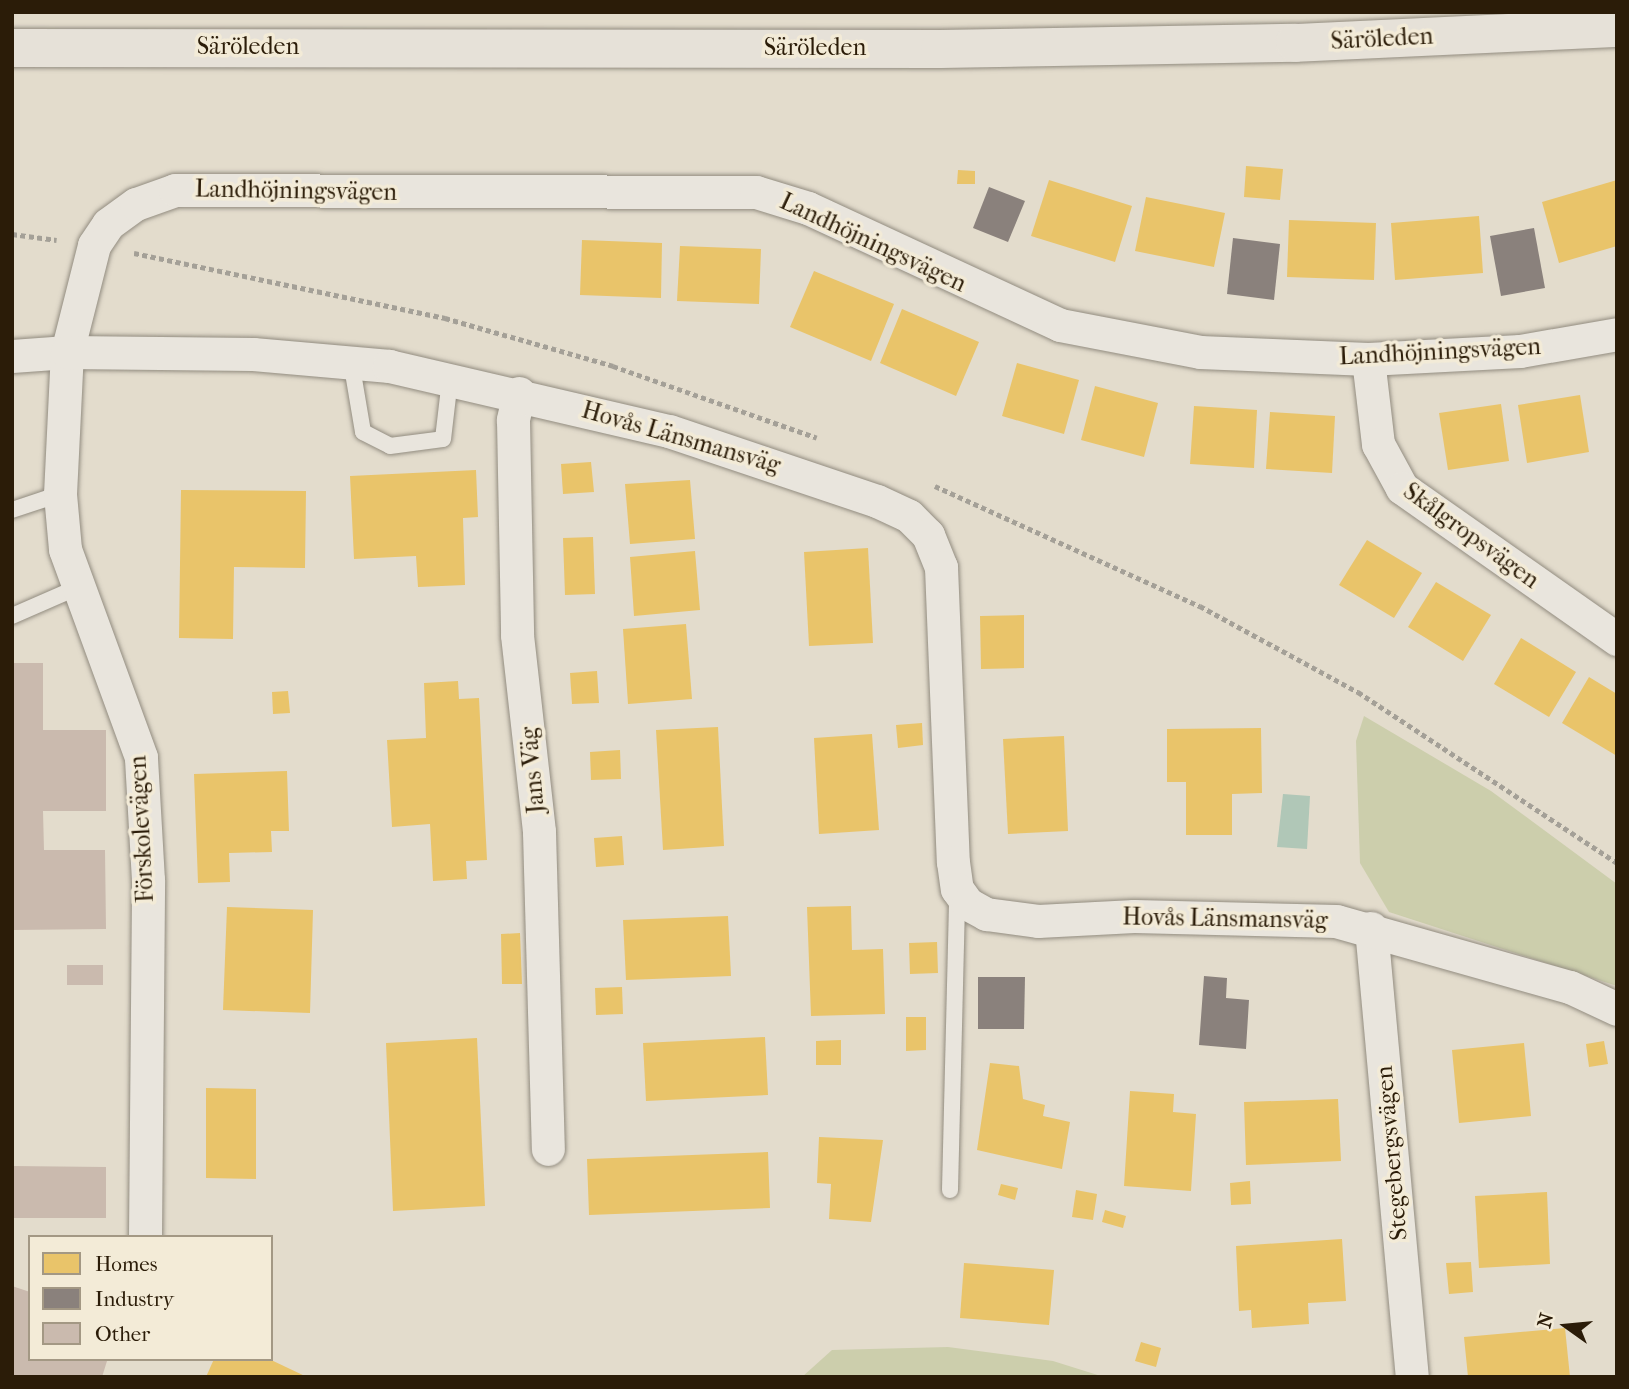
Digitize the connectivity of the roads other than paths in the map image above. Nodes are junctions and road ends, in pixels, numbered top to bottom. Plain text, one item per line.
1 (1617, 28) edge
2 (12, 48) edge
3 (1617, 334) edge
4 (67, 352) junction
5 (12, 356) edge
6 (1368, 359) junction
7 (351, 361) junction
8 (450, 379) junction
9 (519, 393) junction
10 (60, 494) junction
11 (12, 510) edge
12 (76, 588) junction
13 (12, 615) edge
14 (1617, 639) edge
15 (957, 889) junction
16 (1371, 928) junction
17 (1617, 1009) edge
18 (548, 1149) dead end
19 (950, 1190) dead end
20 (145, 1235) edge
21 (1412, 1377) edge

1 - 2 main road, Säröleden
3 - 6 street, Landhöjningsvägen
4 - 5 street
4 - 6 street, Landhöjningsvägen
4 - 7 street, Hovås Länsmansväg
4 - 10 street, Förskolevägen
6 - 14 street, Skålgropsvägen
7 - 8 street, Hovås Länsmansväg
7 - 8 lane
8 - 9 street, Hovås Länsmansväg
9 - 15 street, Hovås Länsmansväg
9 - 18 street, Jans Väg
10 - 11 lane
10 - 12 street, Förskolevägen
12 - 13 lane
12 - 20 street, Förskolevägen
15 - 16 street, Hovås Länsmansväg
15 - 19 lane, Hovås Länsmansväg
16 - 17 street, Hovås Länsmansväg
16 - 21 street, Stegebergsvägen

